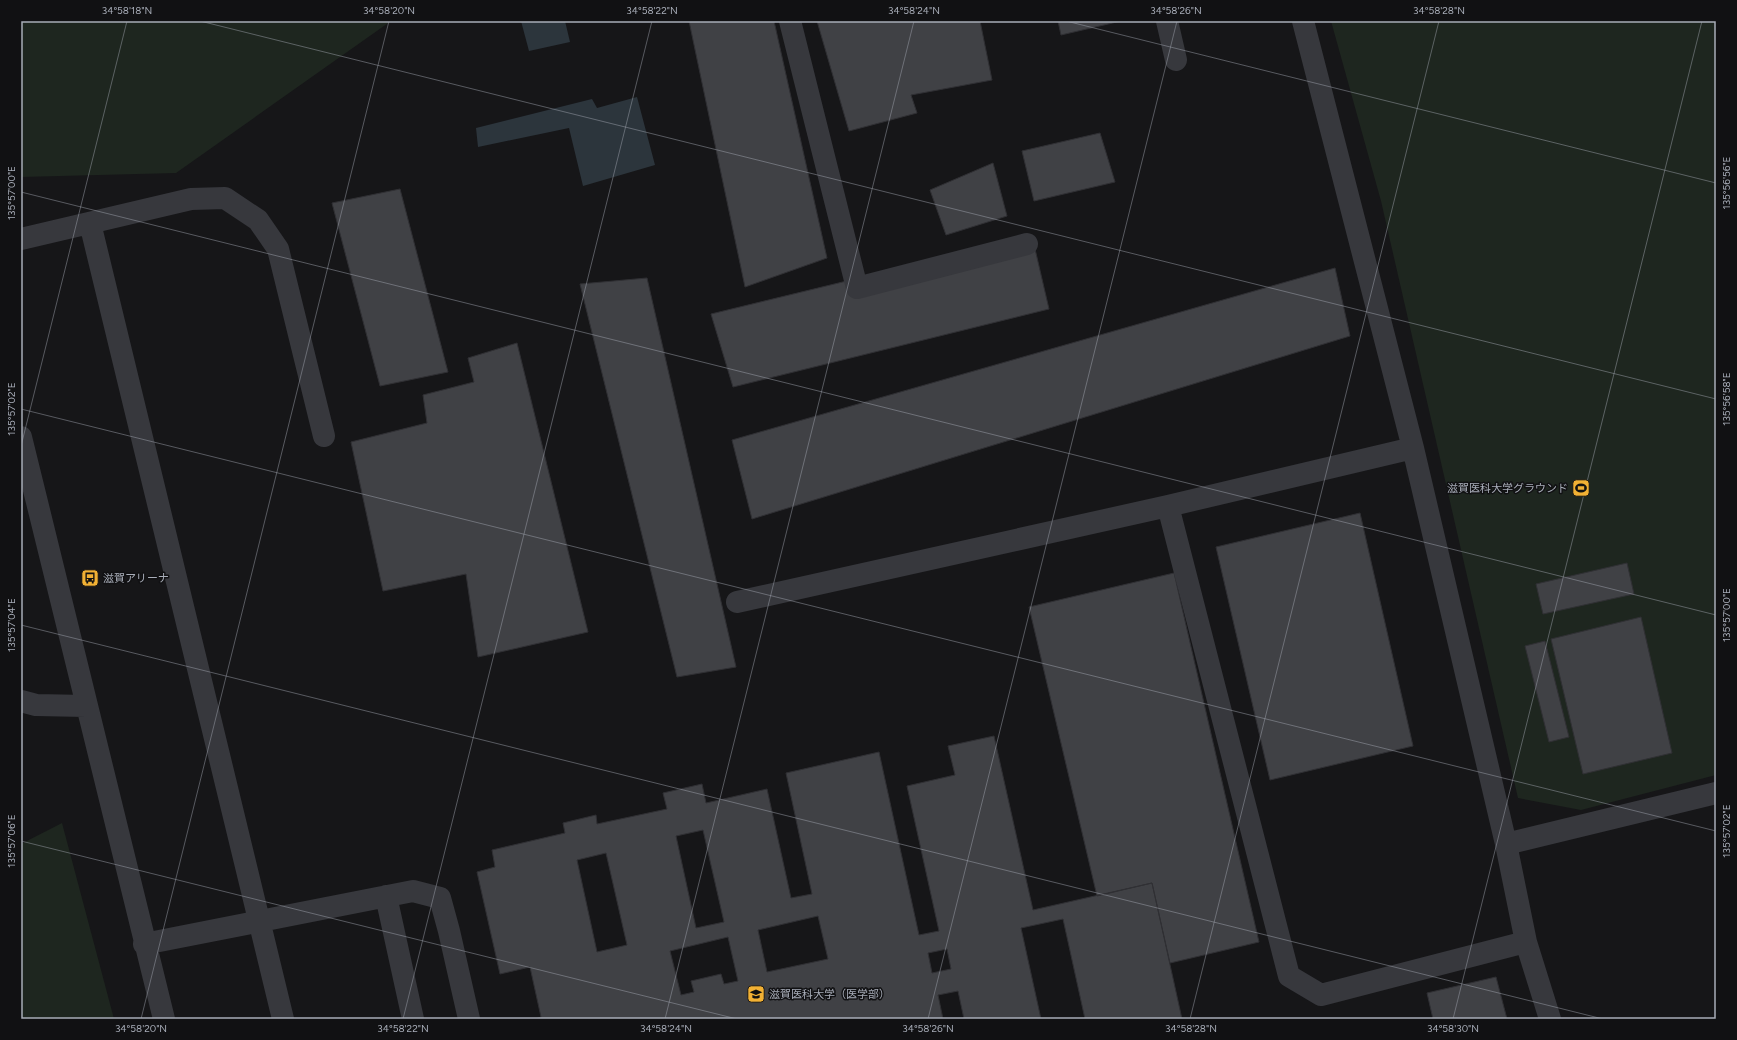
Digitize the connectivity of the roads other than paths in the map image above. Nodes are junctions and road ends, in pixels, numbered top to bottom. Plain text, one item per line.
1 (790, 21) edge
2 (1167, 21) edge
3 (1303, 21) edge
4 (1176, 60) dead end
5 (90, 223) junction
6 (21, 239) edge
7 (1027, 244) dead end
8 (21, 436) edge
9 (324, 436) dead end
10 (1413, 448) junction
11 (1168, 506) junction
12 (737, 602) dead end
13 (21, 701) edge
14 (86, 706) junction
15 (1716, 794) edge
16 (1506, 844) junction
17 (386, 896) junction
18 (259, 922) junction
19 (1526, 942) junction
20 (144, 944) junction
21 (164, 1019) edge
22 (283, 1019) edge
23 (413, 1019) edge
24 (469, 1019) edge
25 (1550, 1019) edge

1 - 7 street
2 - 4 street
3 - 10 street
5 - 6 street
5 - 9 street
5 - 18 street
8 - 14 street
10 - 11 street
10 - 16 street
11 - 12 street
11 - 19 street
13 - 14 street
14 - 20 street
15 - 16 street
16 - 19 street
17 - 18 street
17 - 23 street
17 - 24 street
18 - 20 street
18 - 22 street
19 - 25 street
20 - 21 street

